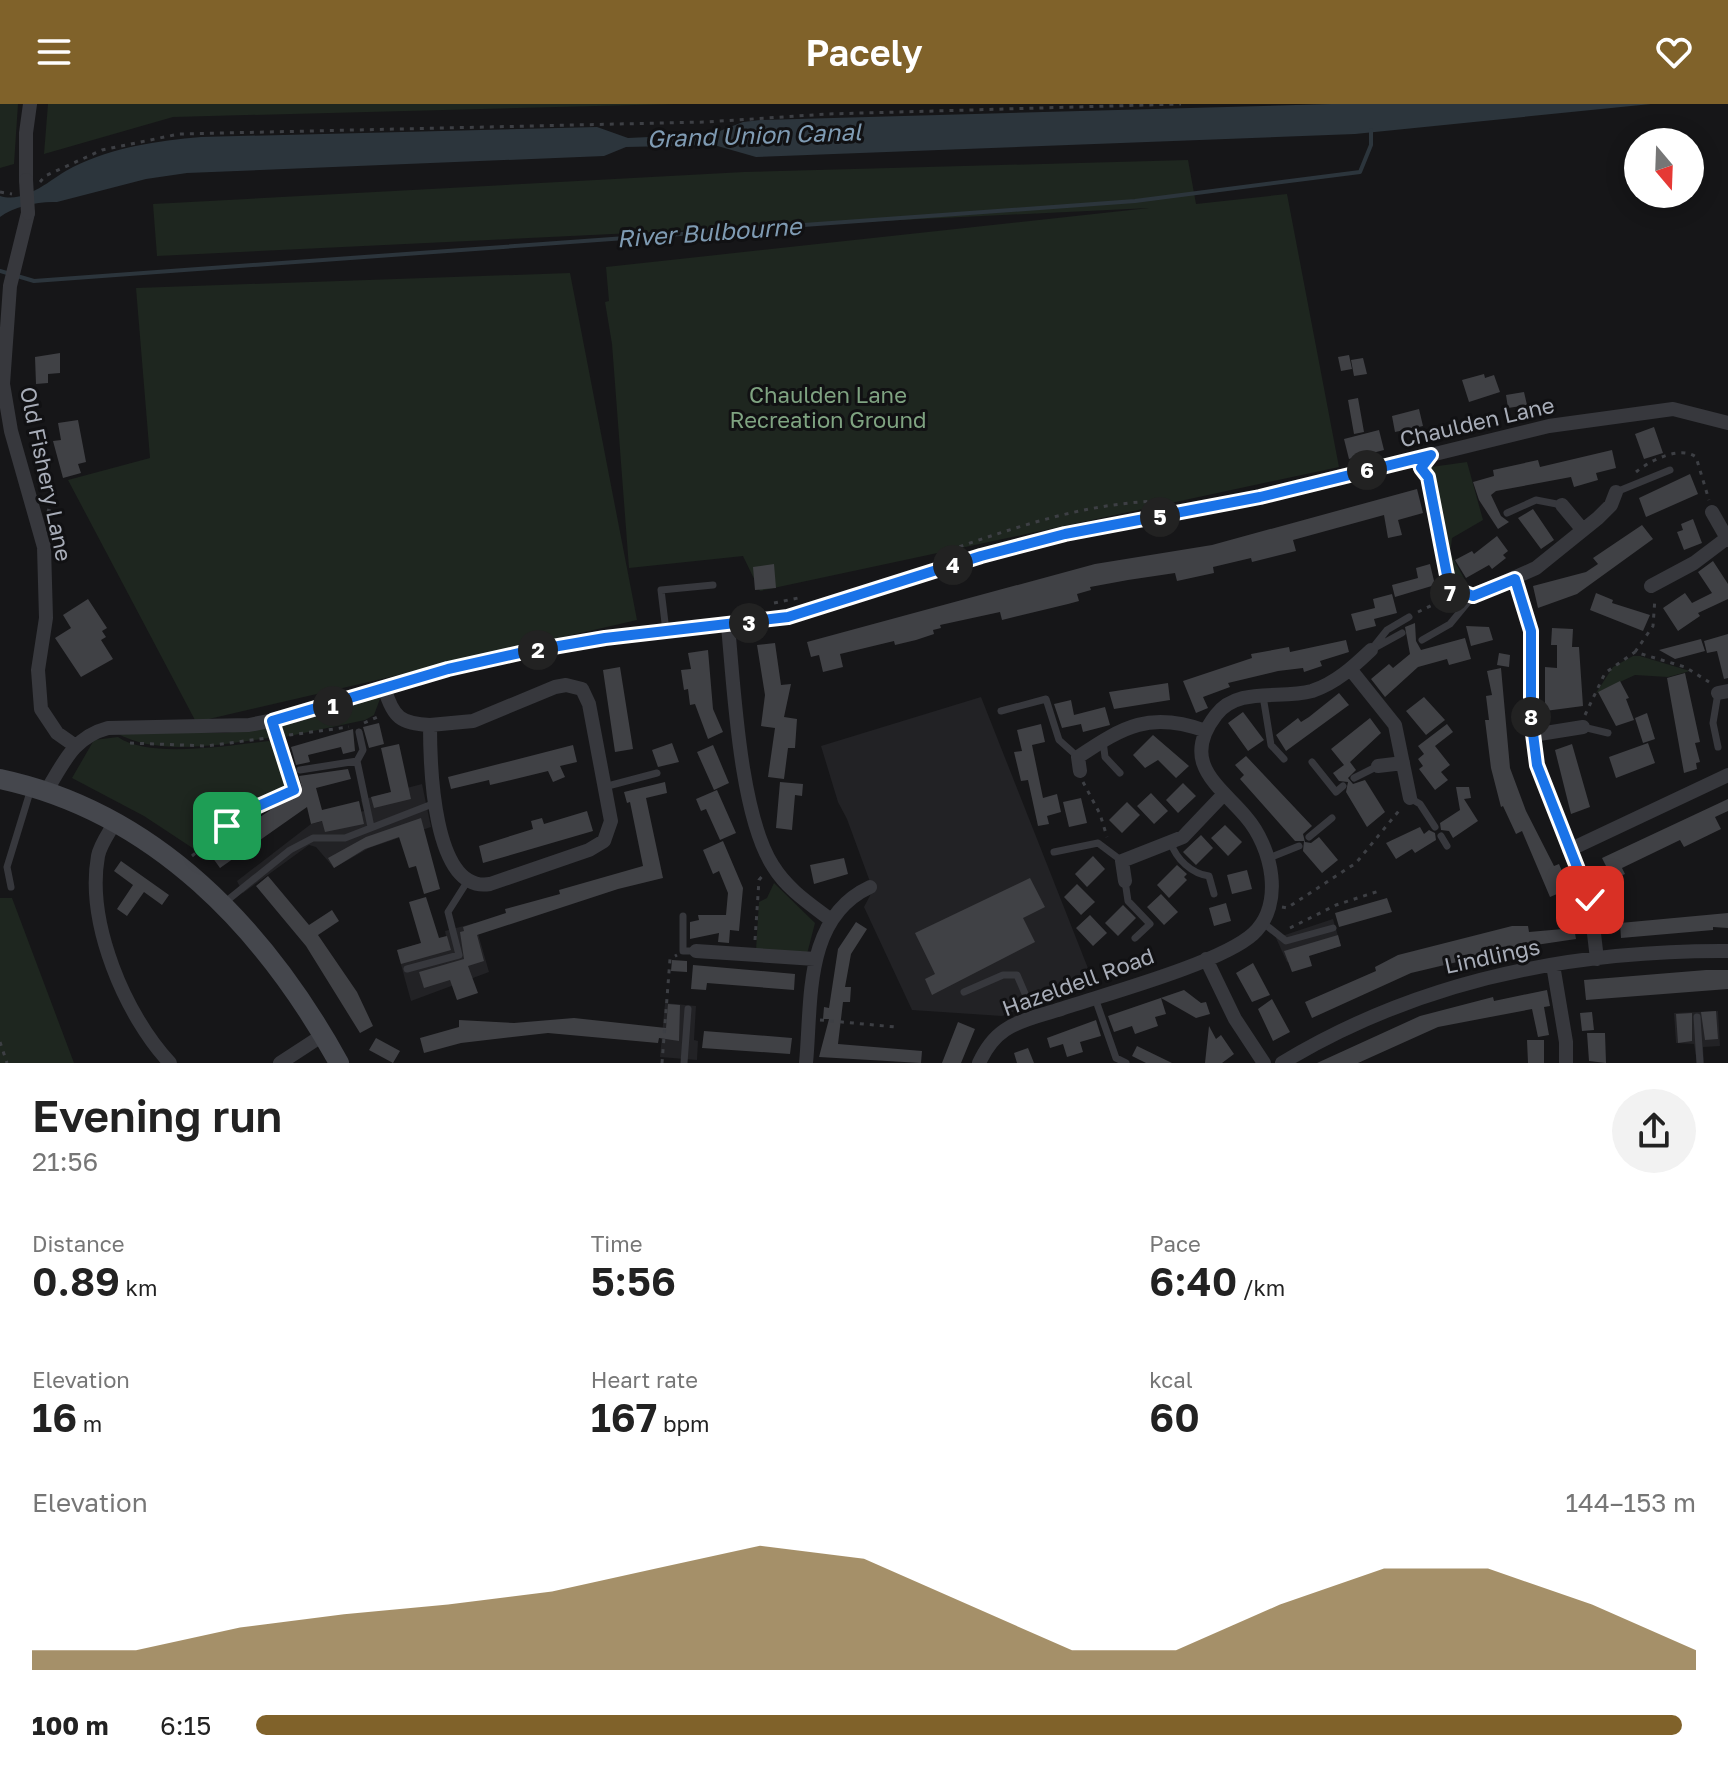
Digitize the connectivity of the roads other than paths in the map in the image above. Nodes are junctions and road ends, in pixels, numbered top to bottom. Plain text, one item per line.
1 (30, 104) edge
2 (1728, 423) edge
3 (1670, 470) dead end
4 (1616, 492) joint
5 (1562, 505) joint
6 (1712, 512) dead end
7 (1507, 513) dead end
8 (1582, 529) junction
9 (1727, 539) edge
10 (1515, 579) junction
11 (713, 585) dead end
12 (1651, 586) road end
13 (1473, 596) joint
14 (1409, 617) road end
15 (728, 626) junction
16 (666, 631) junction
17 (1402, 633) dead end
18 (1422, 640) dead end
19 (1371, 650) junction
20 (1351, 670) junction
21 (385, 690) junction
22 (1723, 692) edge
23 (1263, 696) junction
24 (1001, 711) dead end
25 (430, 725) junction
26 (1583, 727) joint
27 (1206, 731) junction
28 (359, 732) dead end
29 (1608, 733) dead end
30 (1533, 735) junction
31 (1103, 740) junction
32 (74, 745) junction
33 (1718, 747) dead end
34 (1284, 759) dead end
35 (357, 761) junction
36 (1312, 762) dead end
37 (1403, 763) junction
38 (1079, 764) joint
39 (1378, 766) joint
40 (300, 770) dead end
41 (657, 773) dead end
42 (1120, 773) dead end
43 (1728, 775) edge
44 (1354, 778) dead end
45 (0, 779) edge
46 (1343, 786) dead end
47 (604, 787) junction
48 (39, 788) junction
49 (1222, 796) junction
50 (1410, 798) joint
51 (435, 803) junction
52 (1332, 818) dead end
53 (115, 822) junction
54 (371, 827) junction
55 (1435, 827) dead end
56 (1441, 836) dead end
57 (1309, 837) dead end
58 (1171, 843) junction
59 (1299, 846) dead end
60 (1447, 846) dead end
61 (1569, 850) junction
62 (1054, 852) dead end
63 (1267, 859) junction
64 (1122, 861) junction
65 (1125, 881) joint
66 (467, 882) junction
67 (11, 887) dead end
68 (870, 887) dead end
69 (1214, 894) dead end
70 (224, 903) junction
71 (683, 916) dead end
72 (831, 920) junction
73 (1262, 922) junction
74 (1333, 928) dead end
75 (1135, 938) dead end
76 (690, 951) joint
77 (1728, 951) edge
78 (815, 959) junction
79 (1206, 959) junction
80 (1597, 959) junction
81 (1553, 965) junction
82 (407, 969) dead end
83 (964, 992) dead end
84 (1095, 998) junction
85 (688, 1009) dead end
86 (1035, 1017) junction
87 (1697, 1017) dead end
88 (323, 1035) junction
89 (170, 1063) edge
90 (280, 1063) edge
91 (339, 1063) edge
92 (684, 1063) edge
93 (806, 1063) edge
94 (979, 1063) edge
95 (1126, 1063) edge
96 (1264, 1063) edge
97 (1282, 1063) edge
98 (1566, 1063) edge
99 (1700, 1063) edge

1 - 32 street, Old Fishery Lane, bridge
2 - 15 street, Chaulden Lane
3 - 4 lane
4 - 8 street
5 - 7 lane
5 - 8 street
6 - 9 street
8 - 10 street
9 - 12 street
10 - 13 street
10 - 30 street
11 - 16 lane
13 - 18 lane
14 - 19 lane
15 - 16 street, Chaulden Lane
15 - 72 street
16 - 21 street, Chaulden Lane
17 - 19 lane
19 - 20 street
20 - 23 street
20 - 37 street
21 - 25 street
21 - 32 street, Chaulden Lane
22 - 33 lane
23 - 27 street
23 - 34 lane
24 - 38 lane
25 - 47 street
25 - 51 street
26 - 29 lane
26 - 30 street
27 - 31 street
27 - 49 street
28 - 35 lane
30 - 61 street
31 - 38 street
31 - 42 lane
32 - 48 street
35 - 40 lane
35 - 54 lane
36 - 46 lane
37 - 39 street
37 - 50 street
39 - 44 lane
41 - 47 lane
43 - 61 street
45 - 48 street
47 - 66 street
48 - 53 street
48 - 67 lane
49 - 58 street
49 - 63 street
50 - 55 lane
51 - 54 lane
51 - 66 street
52 - 57 lane
53 - 70 street
53 - 89 street
54 - 70 lane
56 - 60 lane
58 - 64 street
58 - 69 lane
59 - 63 lane
61 - 80 street
62 - 64 lane
63 - 73 street
64 - 65 street
65 - 75 lane
66 - 82 lane
68 - 72 street
70 - 88 street
71 - 76 lane
72 - 78 street
73 - 74 lane
73 - 79 street, Hazeldell Road
76 - 78 street
77 - 80 street, Lindlings
78 - 93 street
79 - 84 street, Hazeldell Road
79 - 96 street
80 - 81 street, Lindlings
81 - 97 street, Lindlings
81 - 98 street
83 - 86 lane
84 - 86 street, Hazeldell Road
84 - 95 lane
85 - 92 lane
86 - 94 street, Hazeldell Road
87 - 99 lane
88 - 90 street
88 - 91 street

